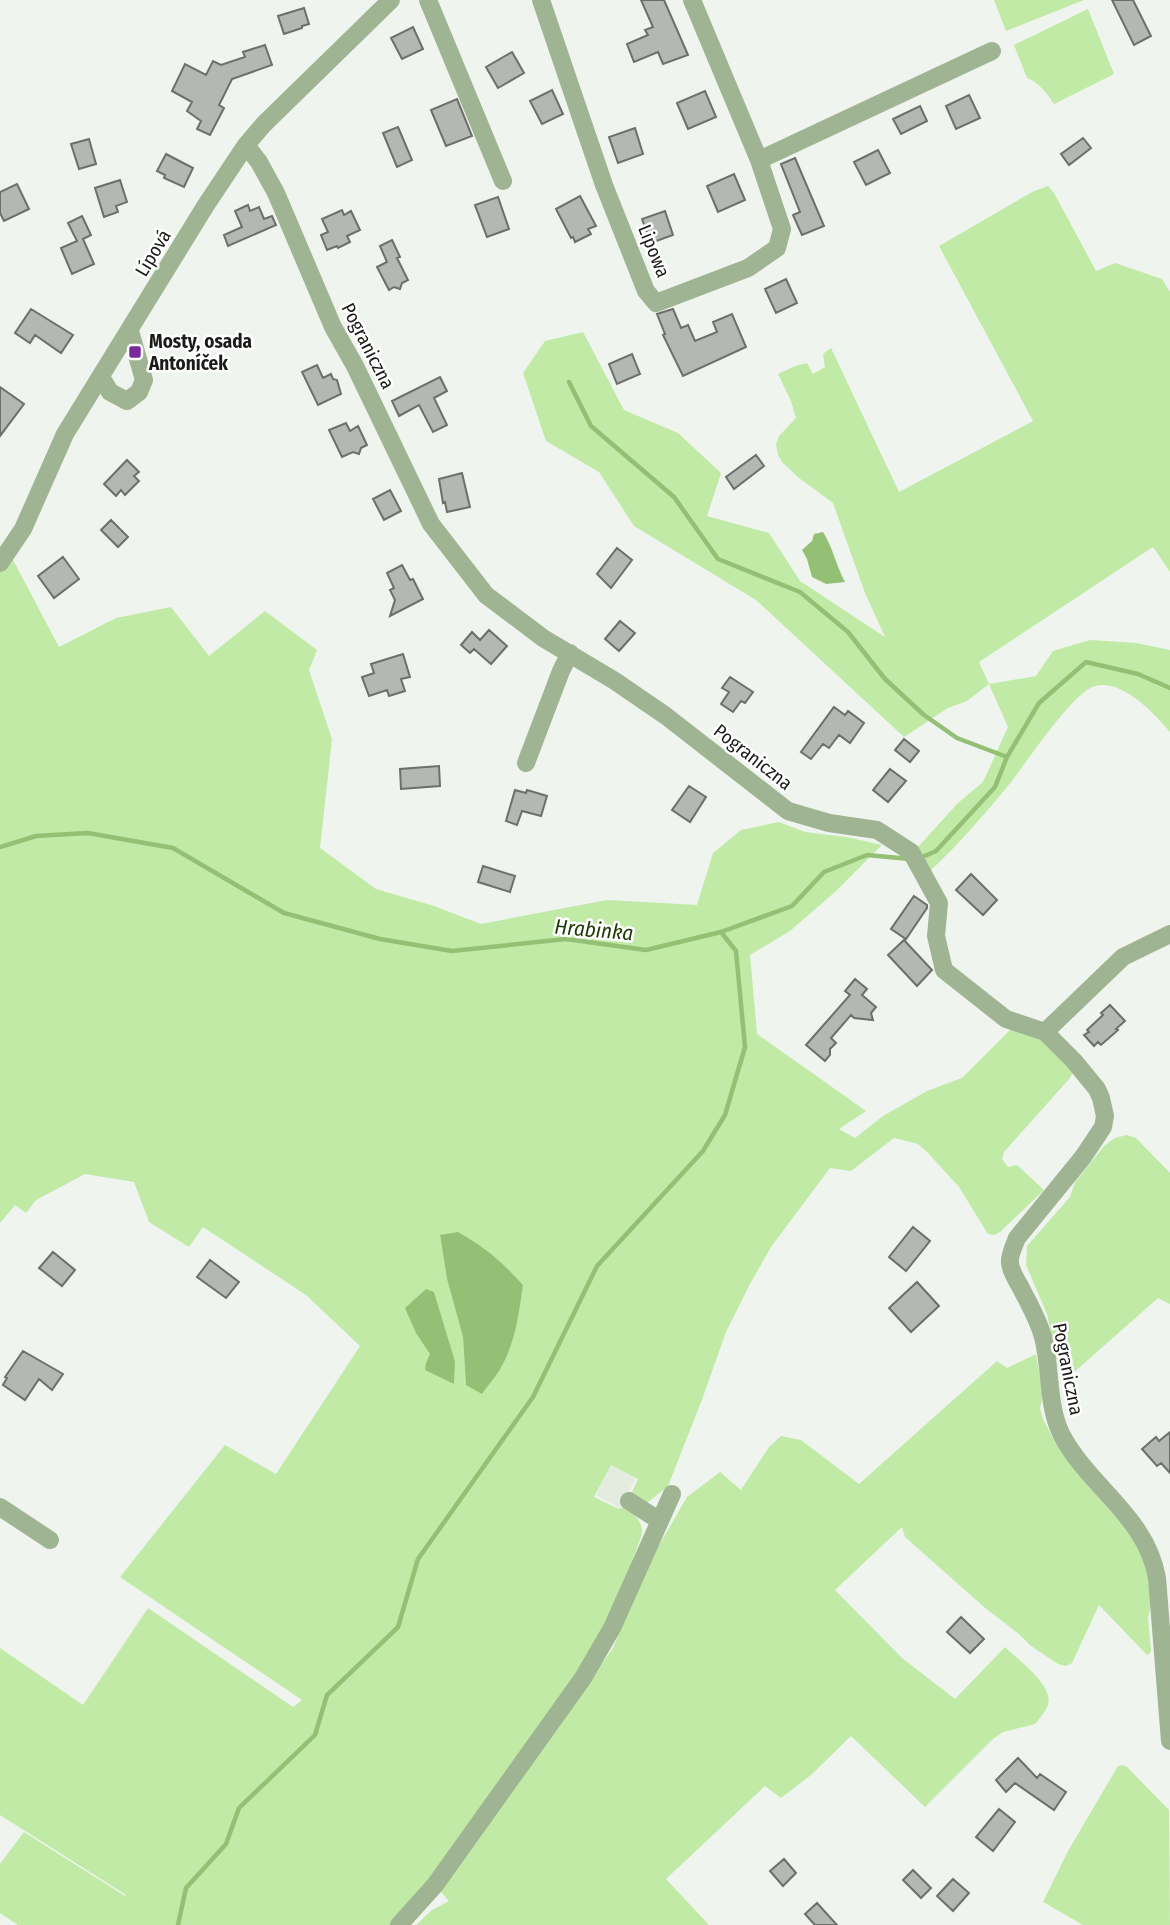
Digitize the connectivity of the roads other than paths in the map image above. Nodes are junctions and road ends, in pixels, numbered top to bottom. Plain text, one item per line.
1 (391, 0) edge
2 (428, 0) edge
3 (541, 0) edge
4 (692, 0) edge
5 (992, 51) dead end
6 (246, 145) junction
7 (759, 160) junction
8 (503, 180) dead end
9 (130, 331) junction
10 (101, 377) junction
11 (0, 563) edge
12 (570, 653) junction
13 (526, 763) dead end
14 (1170, 934) edge
15 (1045, 1032) junction
16 (672, 1494) dead end
17 (629, 1501) dead end
18 (0, 1507) edge
19 (660, 1521) junction
20 (50, 1540) dead end
21 (1170, 1741) edge
22 (399, 1925) edge

1 - 6 street, Lípová
2 - 8 street
3 - 7 street, Lipowa
4 - 7 street, Lipowa
5 - 7 street
6 - 9 street, Lípová
6 - 12 street, Pograniczna
9 - 10 street, Lípová
9 - 10 street
10 - 11 street, Lípová
12 - 13 street
12 - 15 street, Pograniczna
14 - 15 street
15 - 21 street, Pograniczna
16 - 19 street
17 - 19 street
18 - 20 street
19 - 22 street

